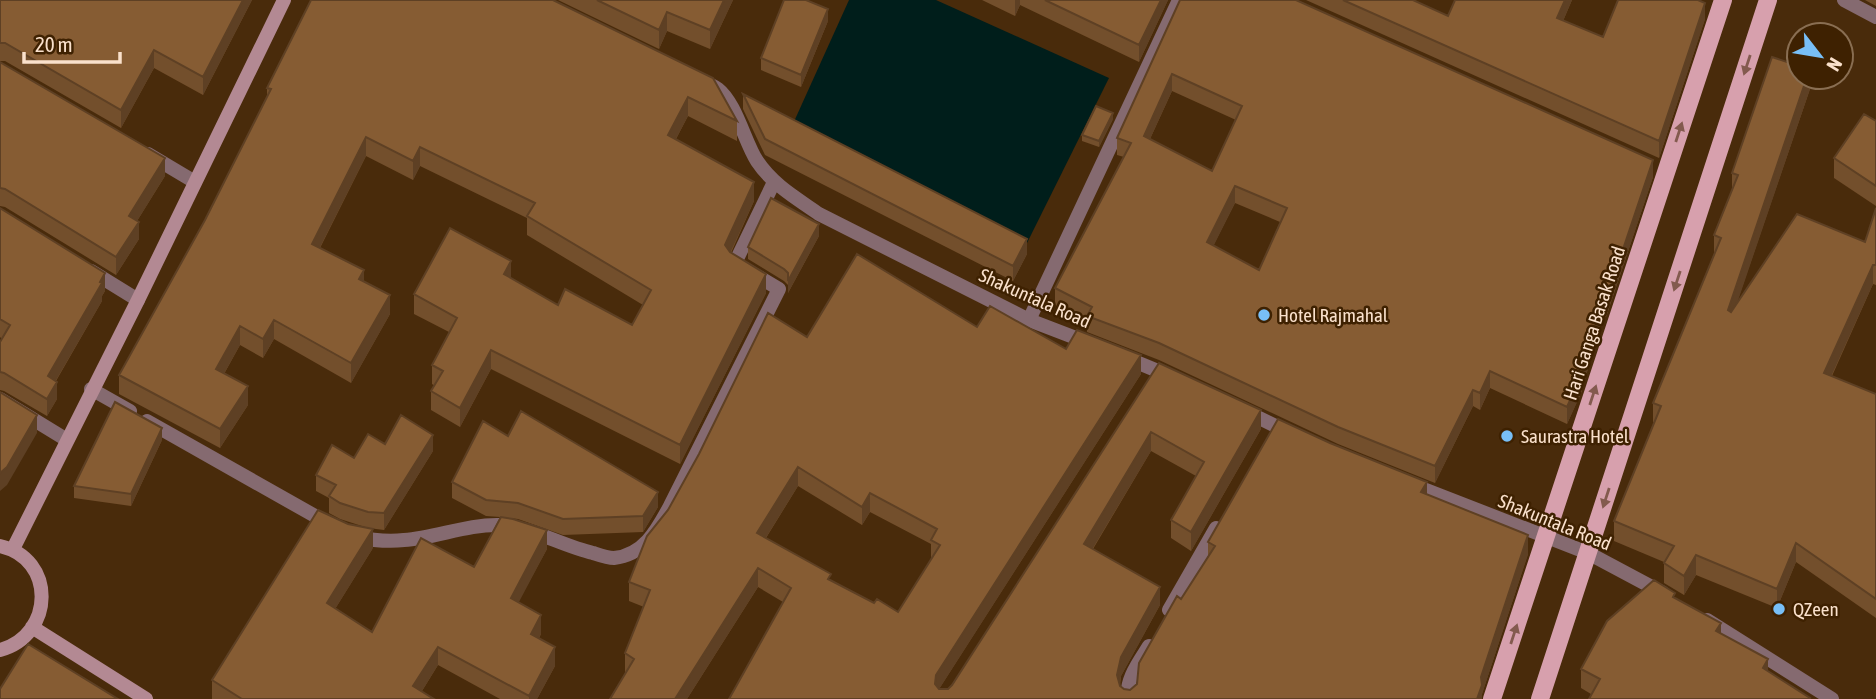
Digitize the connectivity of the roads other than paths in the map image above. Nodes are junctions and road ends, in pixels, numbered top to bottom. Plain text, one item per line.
1 (284, 0) edge
2 (1179, 0) edge
3 (1723, 0) edge
4 (1768, 0) edge
5 (1844, 0) edge
6 (1876, 17) edge
7 (692, 75) edge
8 (138, 149) edge
9 (195, 182) junction
10 (774, 182) junction
11 (80, 265) edge
12 (138, 300) junction
13 (1029, 320) junction
14 (1179, 380) edge
15 (92, 389) junction
16 (0, 399) edge
17 (1227, 403) edge
18 (1298, 436) edge
19 (67, 440) junction
20 (1396, 478) edge
21 (1226, 510) edge
22 (1546, 538) junction
23 (6, 548) edge
24 (1588, 553) junction
25 (1673, 599) edge
26 (1695, 613) edge
27 (32, 627) junction
28 (0, 650) edge
29 (146, 699) edge
30 (1128, 699) edge
31 (1492, 699) edge
32 (1540, 699) edge
33 (1832, 699) edge

1 - 9 street
2 - 13 street
22 -> 3 main road, Hari Ganga Basak Road
4 -> 24 main road
5 - 6 street
7 - 10 street, Shakuntala Road
8 - 9 street
9 - 12 street
10 - 13 street, Shakuntala Road
10 - 15 street
11 - 12 street
12 - 15 street
13 - 14 street, Shakuntala Road
15 - 19 street
16 - 19 street
17 - 18 street
19 - 23 street
20 - 22 street, Shakuntala Road
21 - 30 street
22 - 24 street, Shakuntala Road
31 -> 22 main road, Hari Ganga Basak Road
23 - 27 street
24 - 25 street, Shakuntala Road
24 - 32 main road
26 - 33 street
27 - 28 street
27 - 29 street

